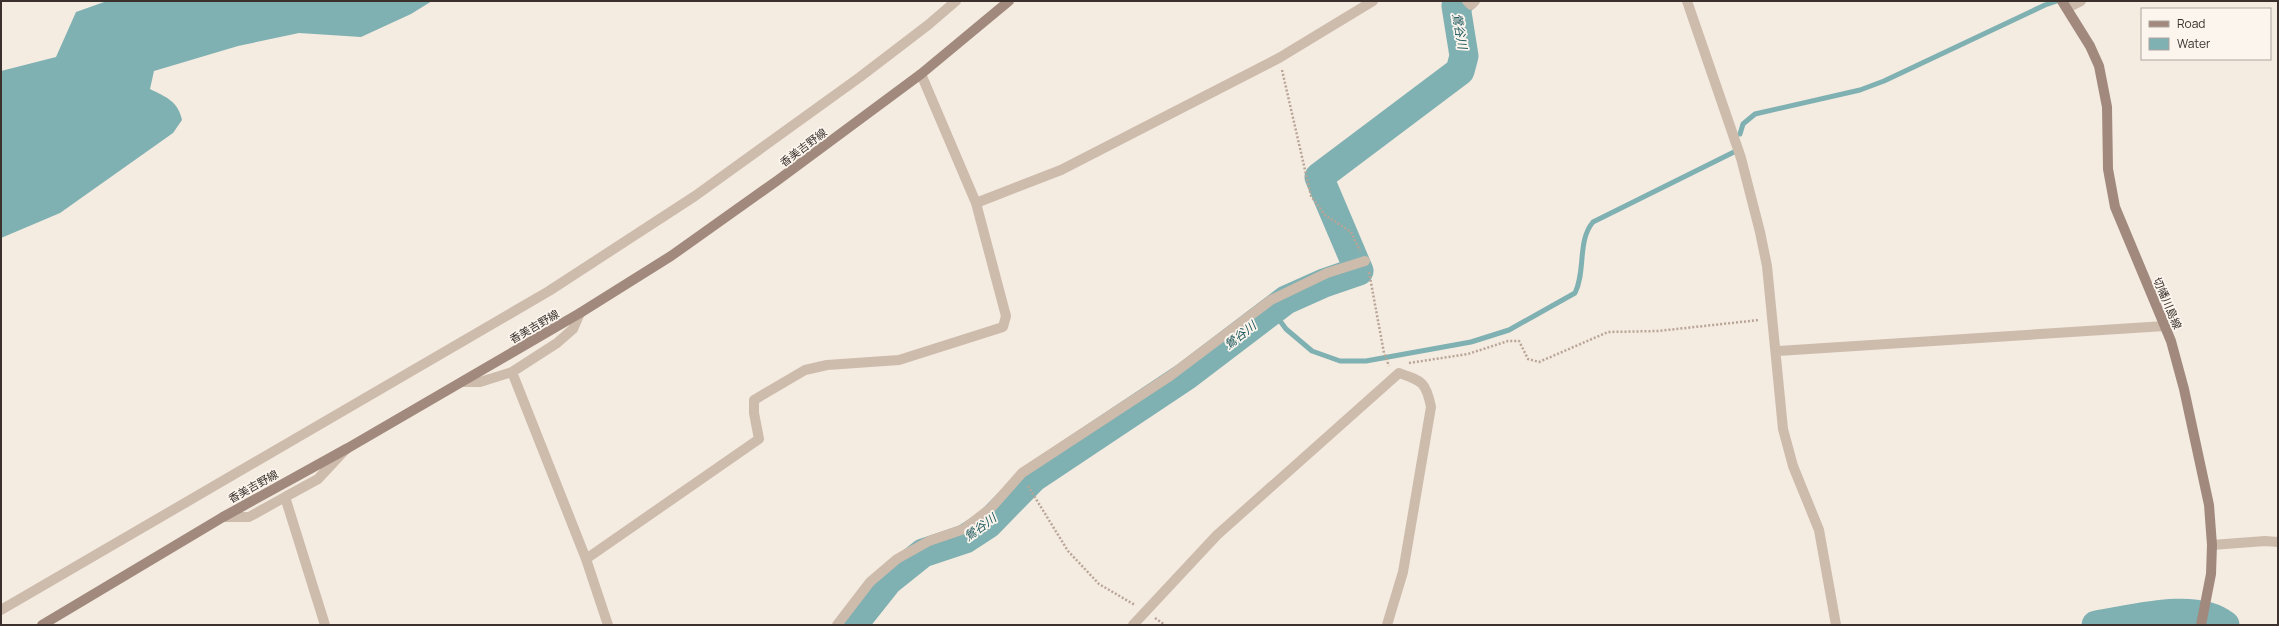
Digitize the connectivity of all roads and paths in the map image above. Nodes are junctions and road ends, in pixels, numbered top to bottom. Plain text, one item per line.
1 (956, 1) edge
2 (1008, 1) edge
3 (1372, 1) edge
4 (1467, 1) edge
5 (1475, 1) edge
6 (1687, 1) edge
7 (2081, 1) edge
8 (2064, 4) edge
9 (1279, 58) junction
10 (921, 74) junction
11 (976, 203) junction
12 (1358, 263) junction
13 (580, 313) junction
14 (1772, 319) junction
15 (2164, 326) junction
16 (1777, 351) junction
17 (1386, 359) dead end
18 (512, 372) junction
19 (1398, 373) junction
20 (462, 382) junction
21 (348, 448) junction
22 (1028, 487) dead end
23 (285, 497) junction
24 (223, 517) junction
25 (2278, 542) edge
26 (2212, 545) junction
27 (586, 560) junction
28 (1, 610) edge
29 (1147, 612) junction
30 (2201, 624) edge
31 (42, 625) edge
32 (325, 625) edge
33 (608, 625) edge
34 (837, 625) edge
35 (1133, 625) edge
36 (1165, 625) edge
37 (1387, 625) edge
38 (1836, 625) edge

1 - 28 street
2 - 10 main road, 香美吉野線
3 - 9 street
4 - 5 street
6 - 14 street
7 - 8 street
8 - 15 main road, 切幡川島線
9 - 11 street
9 - 12 path
10 - 11 street
10 - 13 main road, 香美吉野線
11 - 27 street
12 - 17 path
12 - 34 street
13 - 18 street
13 - 20 main road, 香美吉野線
14 - 16 street
14 - 19 path
15 - 16 street
15 - 26 main road, 切幡川島線
16 - 38 street
18 - 20 street
18 - 27 street
19 - 29 street
19 - 37 street
20 - 21 main road, 香美吉野線
21 - 23 street
21 - 24 main road, 香美吉野線
22 - 29 path
23 - 24 street
23 - 32 street
24 - 31 main road, 香美吉野線
25 - 26 street
26 - 30 main road, 切幡川島線
27 - 33 street
29 - 35 street
29 - 36 path

